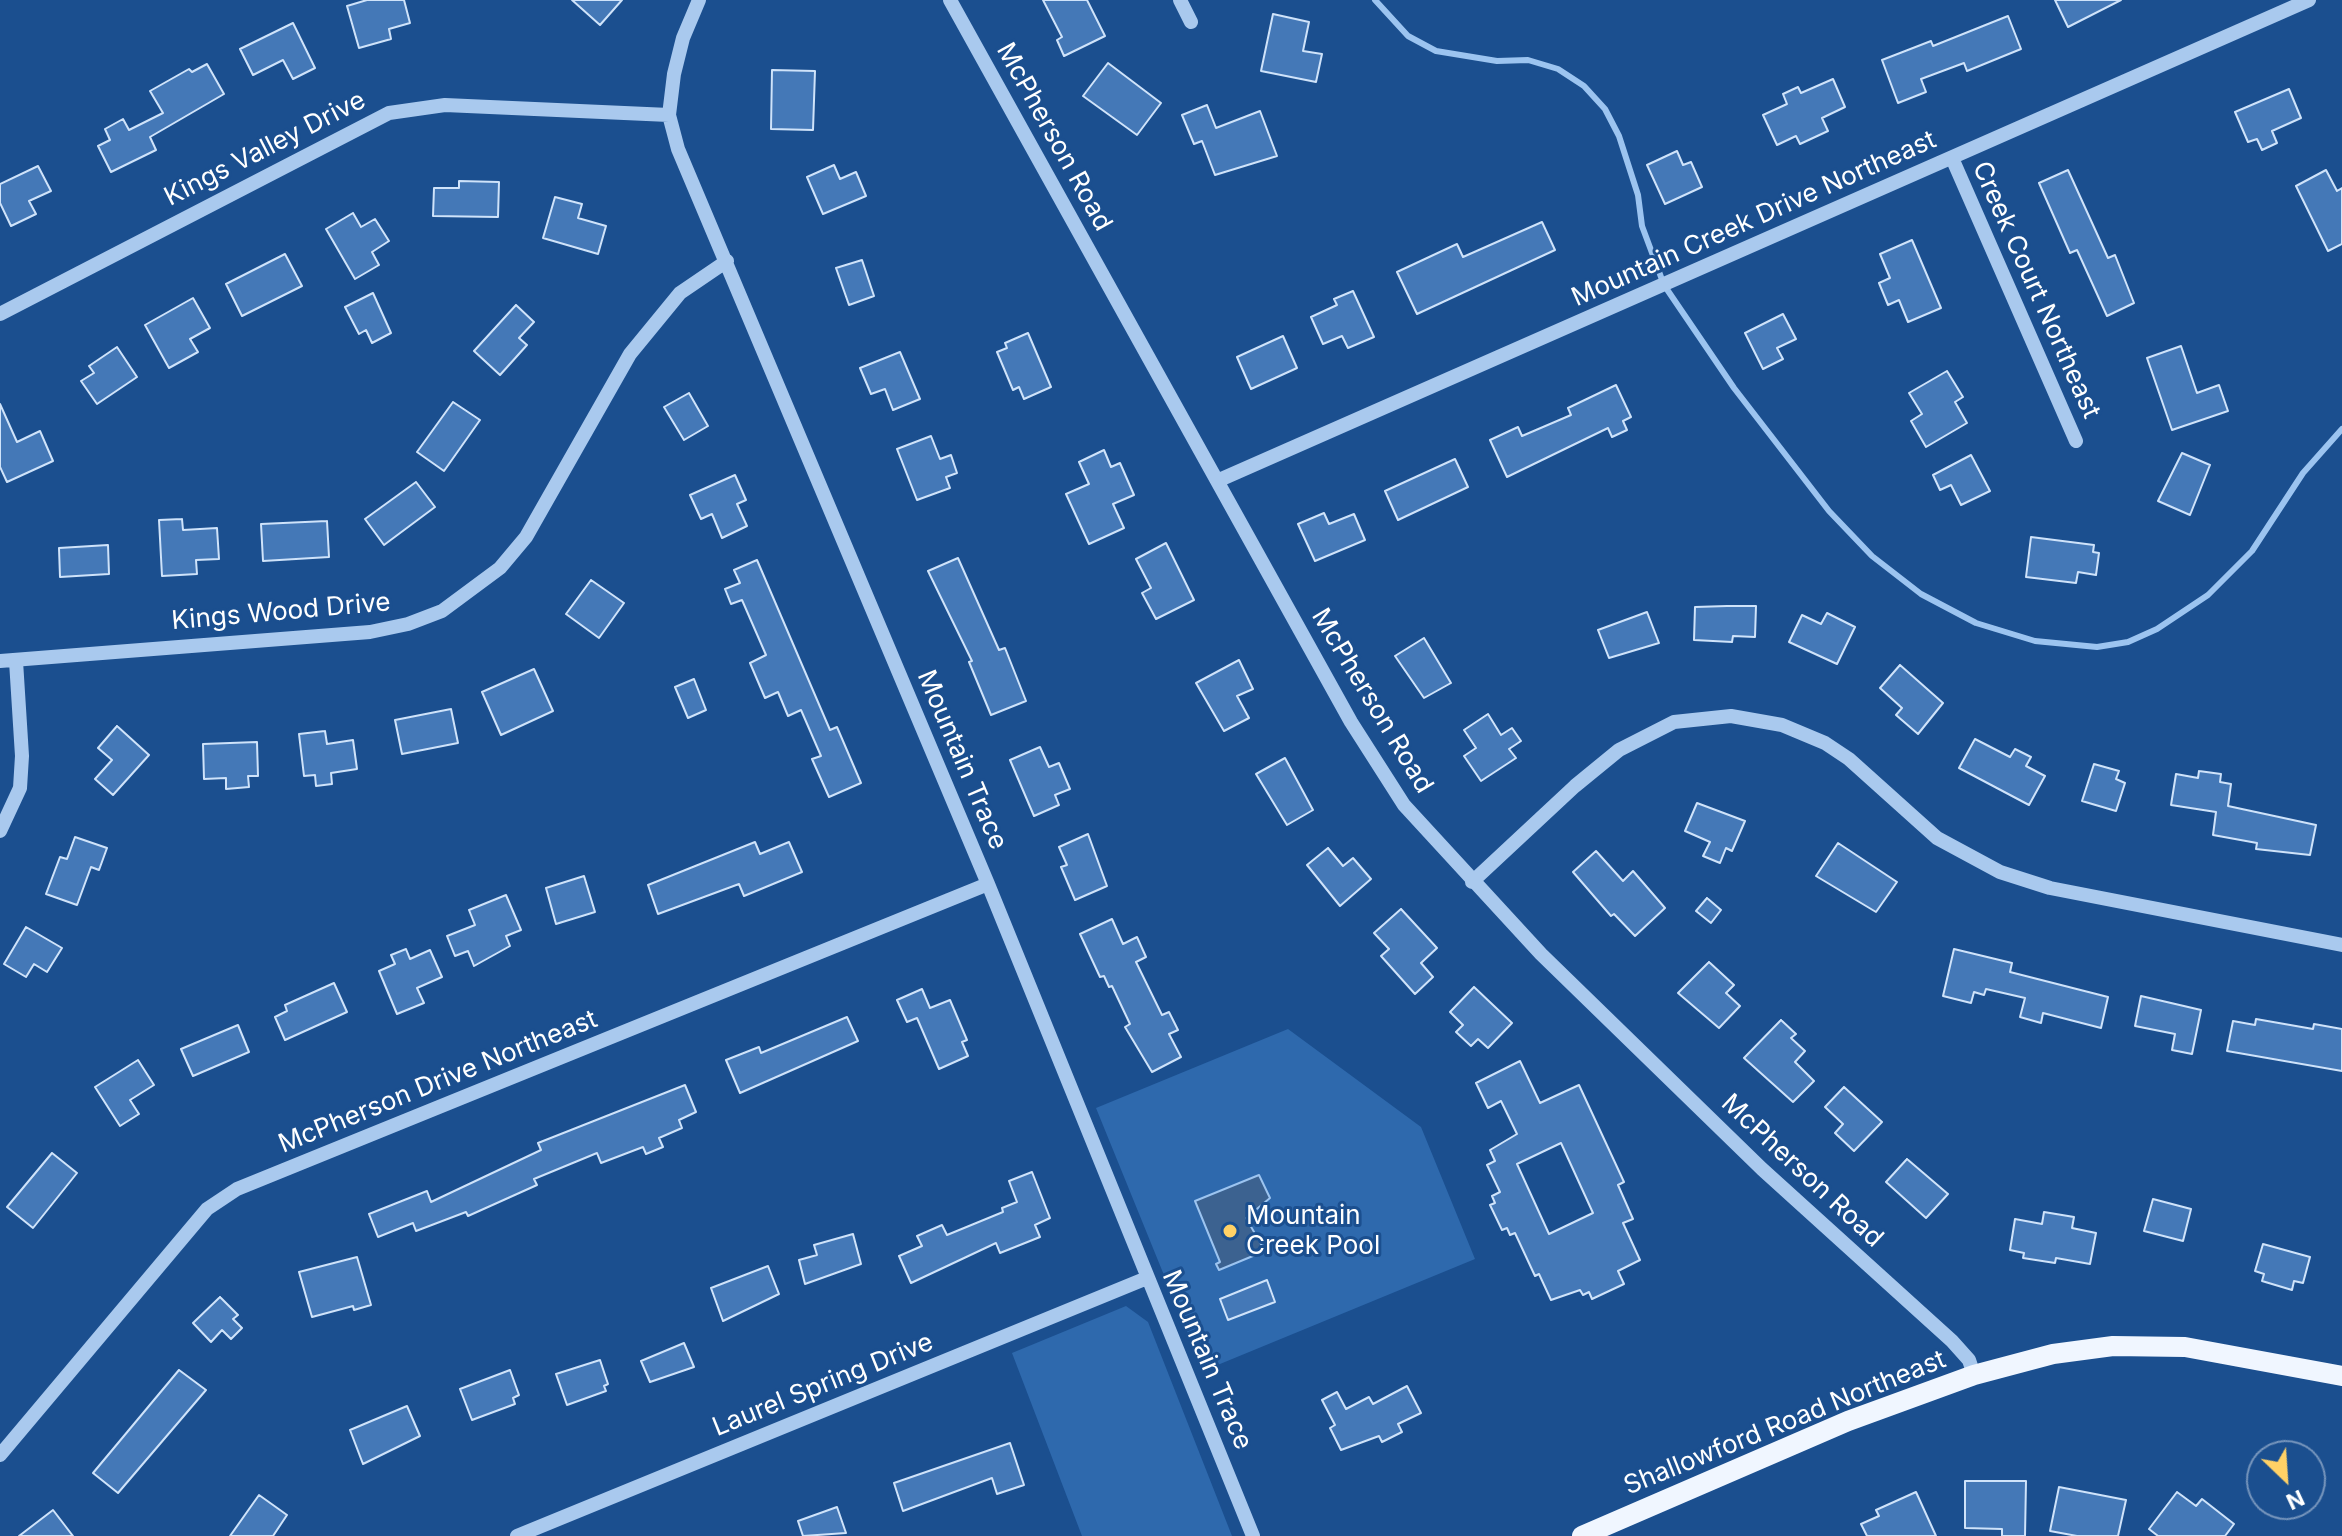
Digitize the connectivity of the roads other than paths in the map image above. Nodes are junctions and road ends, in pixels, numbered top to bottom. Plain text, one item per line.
1 (699, 0) edge
2 (950, 0) edge
3 (1180, 0) edge
4 (2309, 0) edge
5 (1191, 22) dead end
6 (669, 115) junction
7 (1952, 158) junction
8 (727, 261) junction
9 (0, 314) edge
10 (2076, 441) dead end
11 (1217, 481) junction
12 (0, 661) edge
13 (16, 661) junction
14 (0, 831) edge
15 (1472, 882) junction
16 (988, 884) junction
17 (2342, 945) edge
18 (1147, 1278) junction
19 (1974, 1375) junction
20 (2342, 1376) edge
21 (0, 1455) edge
22 (517, 1536) edge
23 (1253, 1536) edge
24 (1582, 1536) edge

1 - 6 street, Mountain Trace
2 - 11 street, McPherson Road
3 - 5 street
4 - 7 street, Mountain Creek Drive Northeast
6 - 8 street, Mountain Trace
6 - 9 street, Kings Valley Drive
7 - 10 street, Creek Court Northeast
7 - 11 street, Mountain Creek Drive Northeast
8 - 13 street, Kings Wood Drive
8 - 16 street, Mountain Trace
11 - 15 street, McPherson Road
12 - 13 street, Kings Wood Drive
13 - 14 street
15 - 17 street
15 - 19 street, McPherson Road
16 - 18 street, Mountain Trace
16 - 21 street, McPherson Drive Northeast
18 - 22 street, Laurel Spring Drive
18 - 23 street, Mountain Trace
19 - 20 main road, Shallowford Road Northeast
19 - 24 main road, Shallowford Road Northeast

